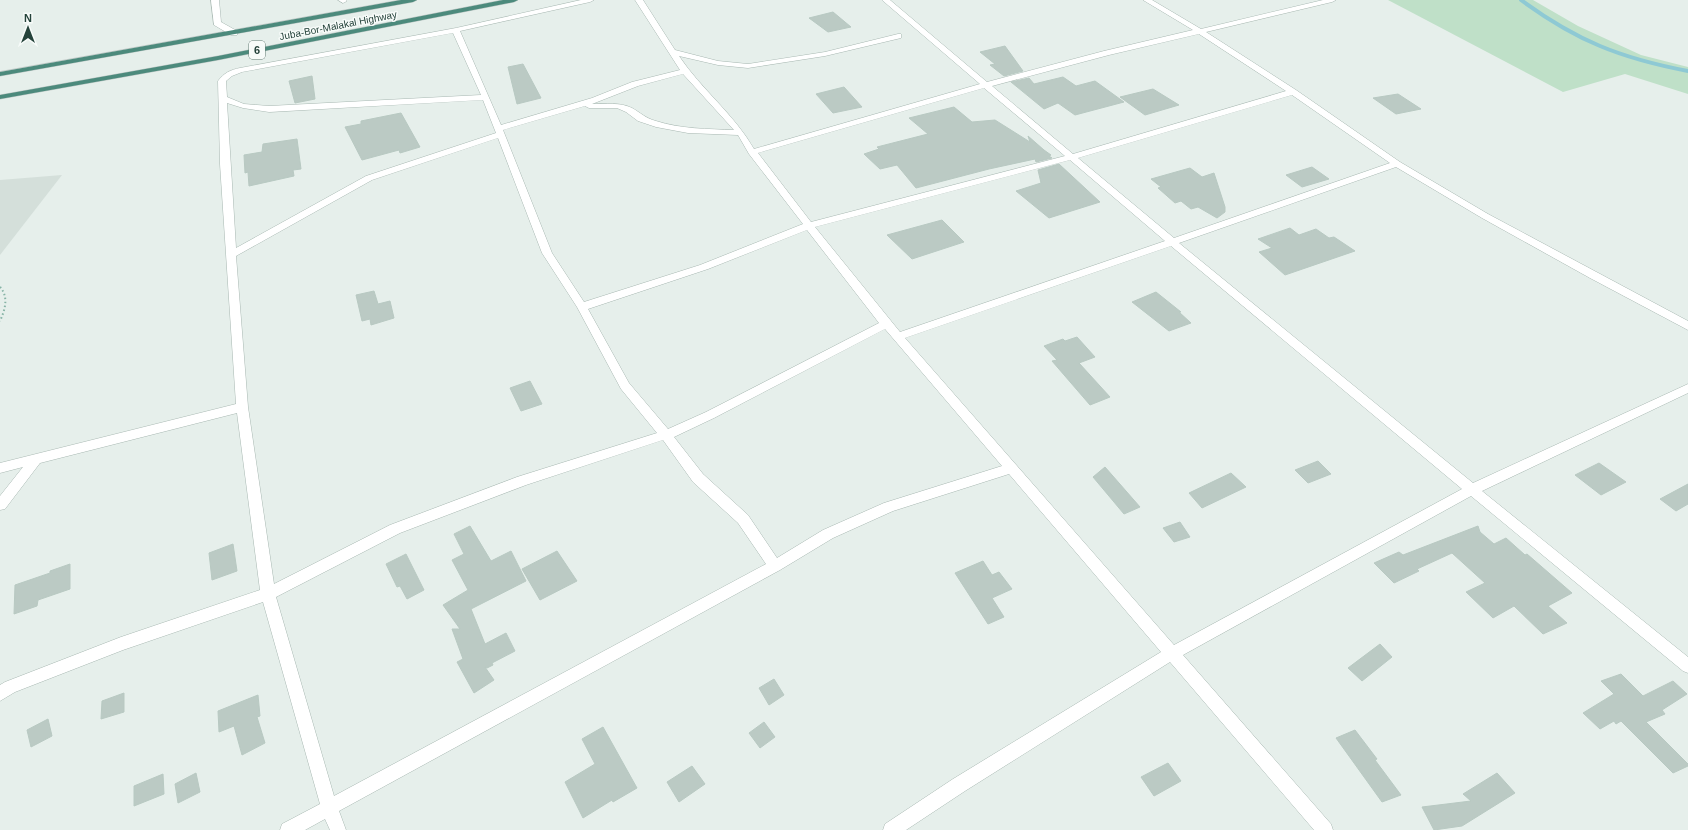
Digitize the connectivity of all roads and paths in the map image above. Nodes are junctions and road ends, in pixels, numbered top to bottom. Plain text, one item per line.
1 (215, 0) edge
2 (413, 0) edge
3 (514, 0) edge
4 (590, 0) edge
5 (639, 0) edge
6 (886, 0) edge
7 (1147, 0) edge
8 (1332, 0) edge
9 (456, 30) junction
10 (1201, 32) junction
11 (234, 34) junction
12 (898, 36) dead end
13 (673, 52) junction
14 (685, 71) junction
15 (0, 74) edge
16 (986, 85) junction
17 (1293, 92) junction
18 (0, 97) edge
19 (486, 98) junction
20 (224, 99) junction
21 (567, 107) junction
22 (499, 132) junction
23 (741, 133) junction
24 (752, 152) junction
25 (1072, 157) junction
26 (1397, 164) junction
27 (810, 225) junction
28 (1174, 242) junction
29 (231, 256) junction
30 (0, 287) edge
31 (582, 307) junction
32 (0, 321) edge
33 (886, 324) junction
34 (1688, 326) edge
35 (898, 337) junction
36 (1688, 388) edge
37 (242, 407) junction
38 (666, 435) junction
39 (37, 458) junction
40 (0, 468) edge
41 (1011, 468) junction
42 (1471, 490) junction
43 (0, 505) edge
44 (775, 566) junction
45 (268, 594) junction
46 (1171, 654) junction
47 (1688, 666) edge
48 (0, 694) edge
49 (329, 807) junction
50 (288, 830) edge
51 (338, 830) edge
52 (891, 830) edge
53 (1325, 830) edge

1 - 11 street
2 - 11 highway, Juba-Bor-Malakal Highway / 6
3 - 18 highway, Juba-Bor-Malakal Highway / 6
4 - 9 street
5 - 13 street
6 - 16 street
7 - 10 street
8 - 10 street
9 - 19 street
9 - 20 street
10 - 16 street
10 - 17 street
11 - 15 highway, Juba-Bor-Malakal Highway / 6
12 - 13 street
13 - 14 street
14 - 21 street
14 - 23 street
16 - 24 street
16 - 25 street
17 - 25 street
17 - 26 street
19 - 20 street
19 - 22 street
20 - 29 street
21 - 22 street
21 - 23 street
22 - 29 street
22 - 31 street
23 - 24 street
24 - 27 street
25 - 27 street
25 - 28 street
26 - 28 street
26 - 34 street
27 - 31 street
27 - 33 street
28 - 35 street
28 - 42 street
29 - 37 street
30 - 32 path
31 - 38 street
33 - 35 street
33 - 38 street
35 - 41 street
36 - 42 street
37 - 39 street
37 - 45 street
38 - 44 street
38 - 45 street
39 - 40 street
39 - 43 street
41 - 44 street
41 - 46 street
42 - 46 street
42 - 47 street
44 - 49 street
45 - 48 street
45 - 49 street
46 - 52 street
46 - 53 street
49 - 50 street
49 - 51 street

